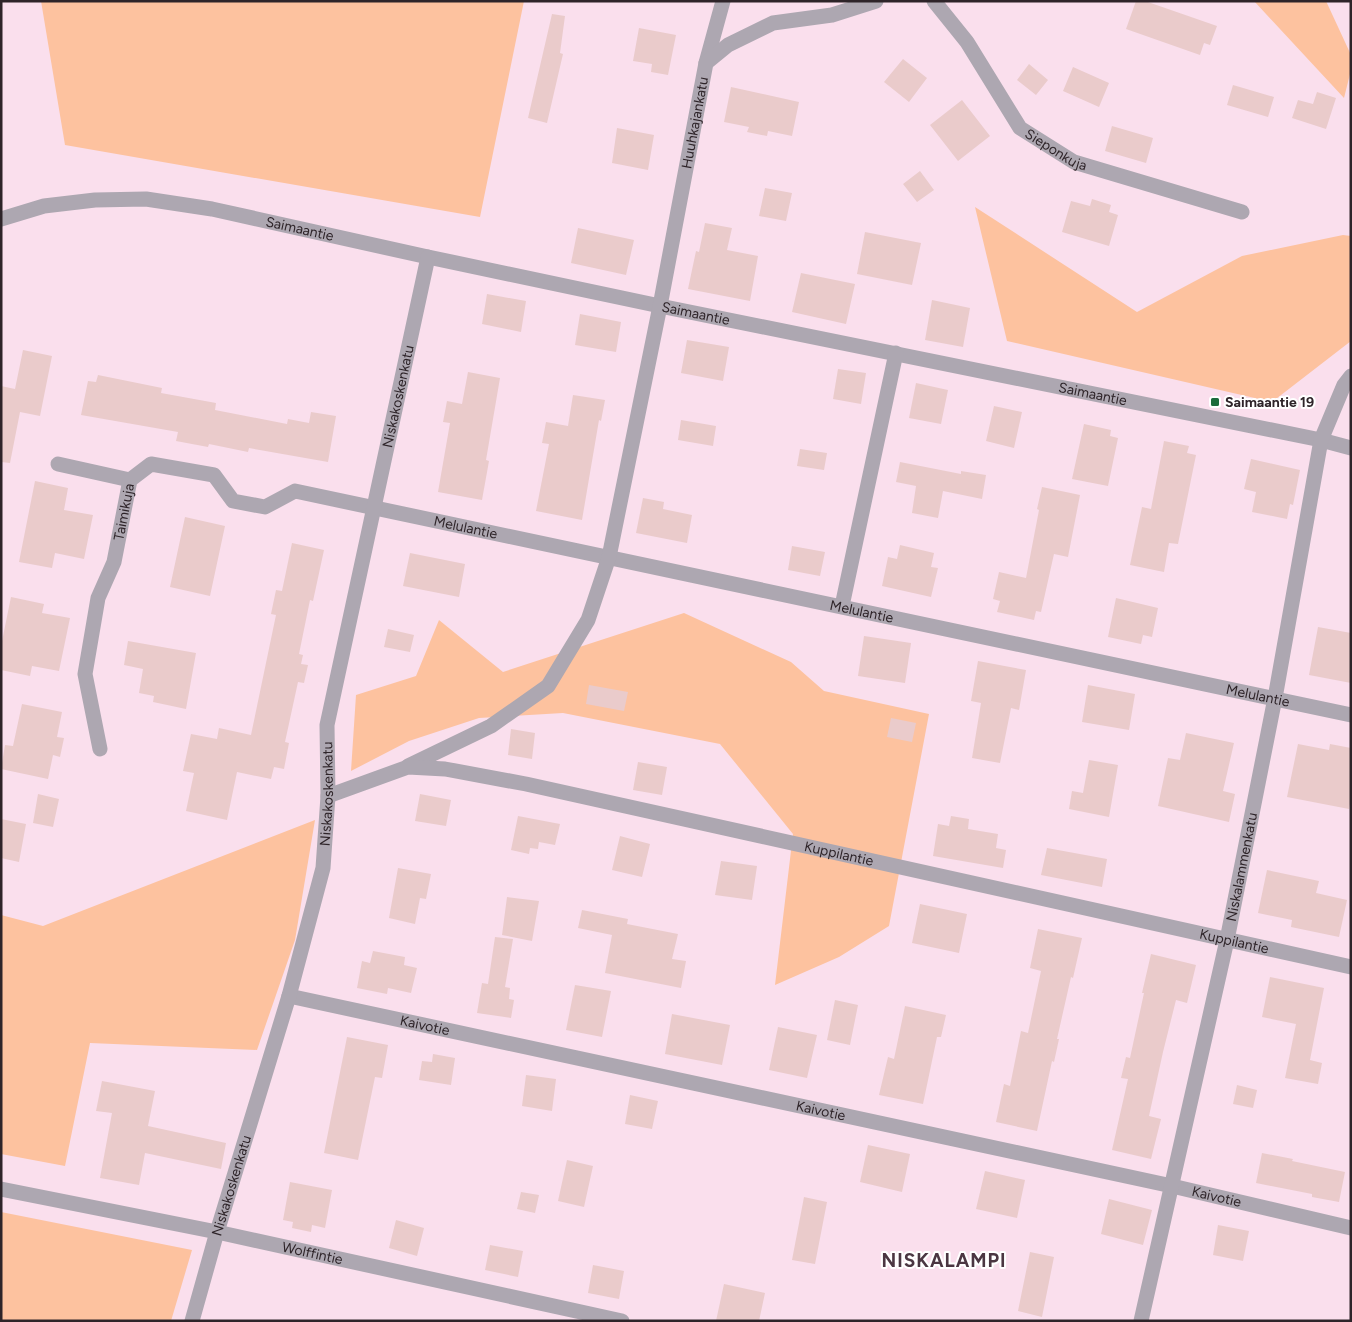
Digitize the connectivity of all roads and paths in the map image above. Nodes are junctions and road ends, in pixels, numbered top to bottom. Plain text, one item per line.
1 (723, 1) edge
2 (876, 1) edge
3 (934, 1) edge
4 (706, 63) junction
5 (1242, 212) dead end
6 (1, 219) edge
7 (428, 257) junction
8 (660, 306) junction
9 (896, 354) junction
10 (1351, 376) edge
11 (1321, 440) junction
12 (1351, 448) edge
13 (58, 464) dead end
14 (130, 480) junction
15 (374, 506) junction
16 (609, 557) junction
17 (842, 606) junction
18 (1275, 698) junction
19 (1351, 715) edge
20 (100, 749) dead end
21 (408, 766) junction
22 (328, 796) junction
23 (1227, 940) junction
24 (1351, 968) edge
25 (289, 996) junction
26 (1172, 1186) junction
27 (1, 1189) edge
28 (1351, 1228) edge
29 (217, 1232) junction
30 (192, 1321) edge
31 (622, 1321) edge
32 (1141, 1321) edge

1 - 4 street
2 - 4 street, Huuhkajankatu
3 - 5 street, Sieponkuja
4 - 8 street, Huuhkajankatu
6 - 7 street, Saimaantie
7 - 8 street, Saimaantie
7 - 15 street, Niskakoskenkatu
8 - 9 street, Saimaantie
8 - 16 street, Huuhkajankatu
9 - 11 street, Saimaantie
9 - 17 street
10 - 11 street
11 - 12 street, Saimaantie
11 - 18 street, Niskalammenkatu
13 - 14 street
14 - 15 street, Taimikuja
14 - 20 street, Taimikuja
15 - 16 street, Melulantie
15 - 22 street, Niskakoskenkatu
16 - 17 street, Melulantie
16 - 21 street, Huuhkajankatu
17 - 18 street, Melulantie
18 - 19 street, Melulantie
18 - 23 street, Niskalammenkatu
21 - 22 street, Kuppilantie
21 - 23 street, Kuppilantie
22 - 25 street, Niskakoskenkatu
23 - 24 street, Kuppilantie
23 - 26 street, Niskalammenkatu
25 - 26 street, Kaivotie
25 - 29 street, Niskakoskenkatu
26 - 28 street, Kaivotie
26 - 32 street, Niskalammenkatu
27 - 29 street, Wolffintie
29 - 30 street, Niskakoskenkatu
29 - 31 street, Wolffintie

